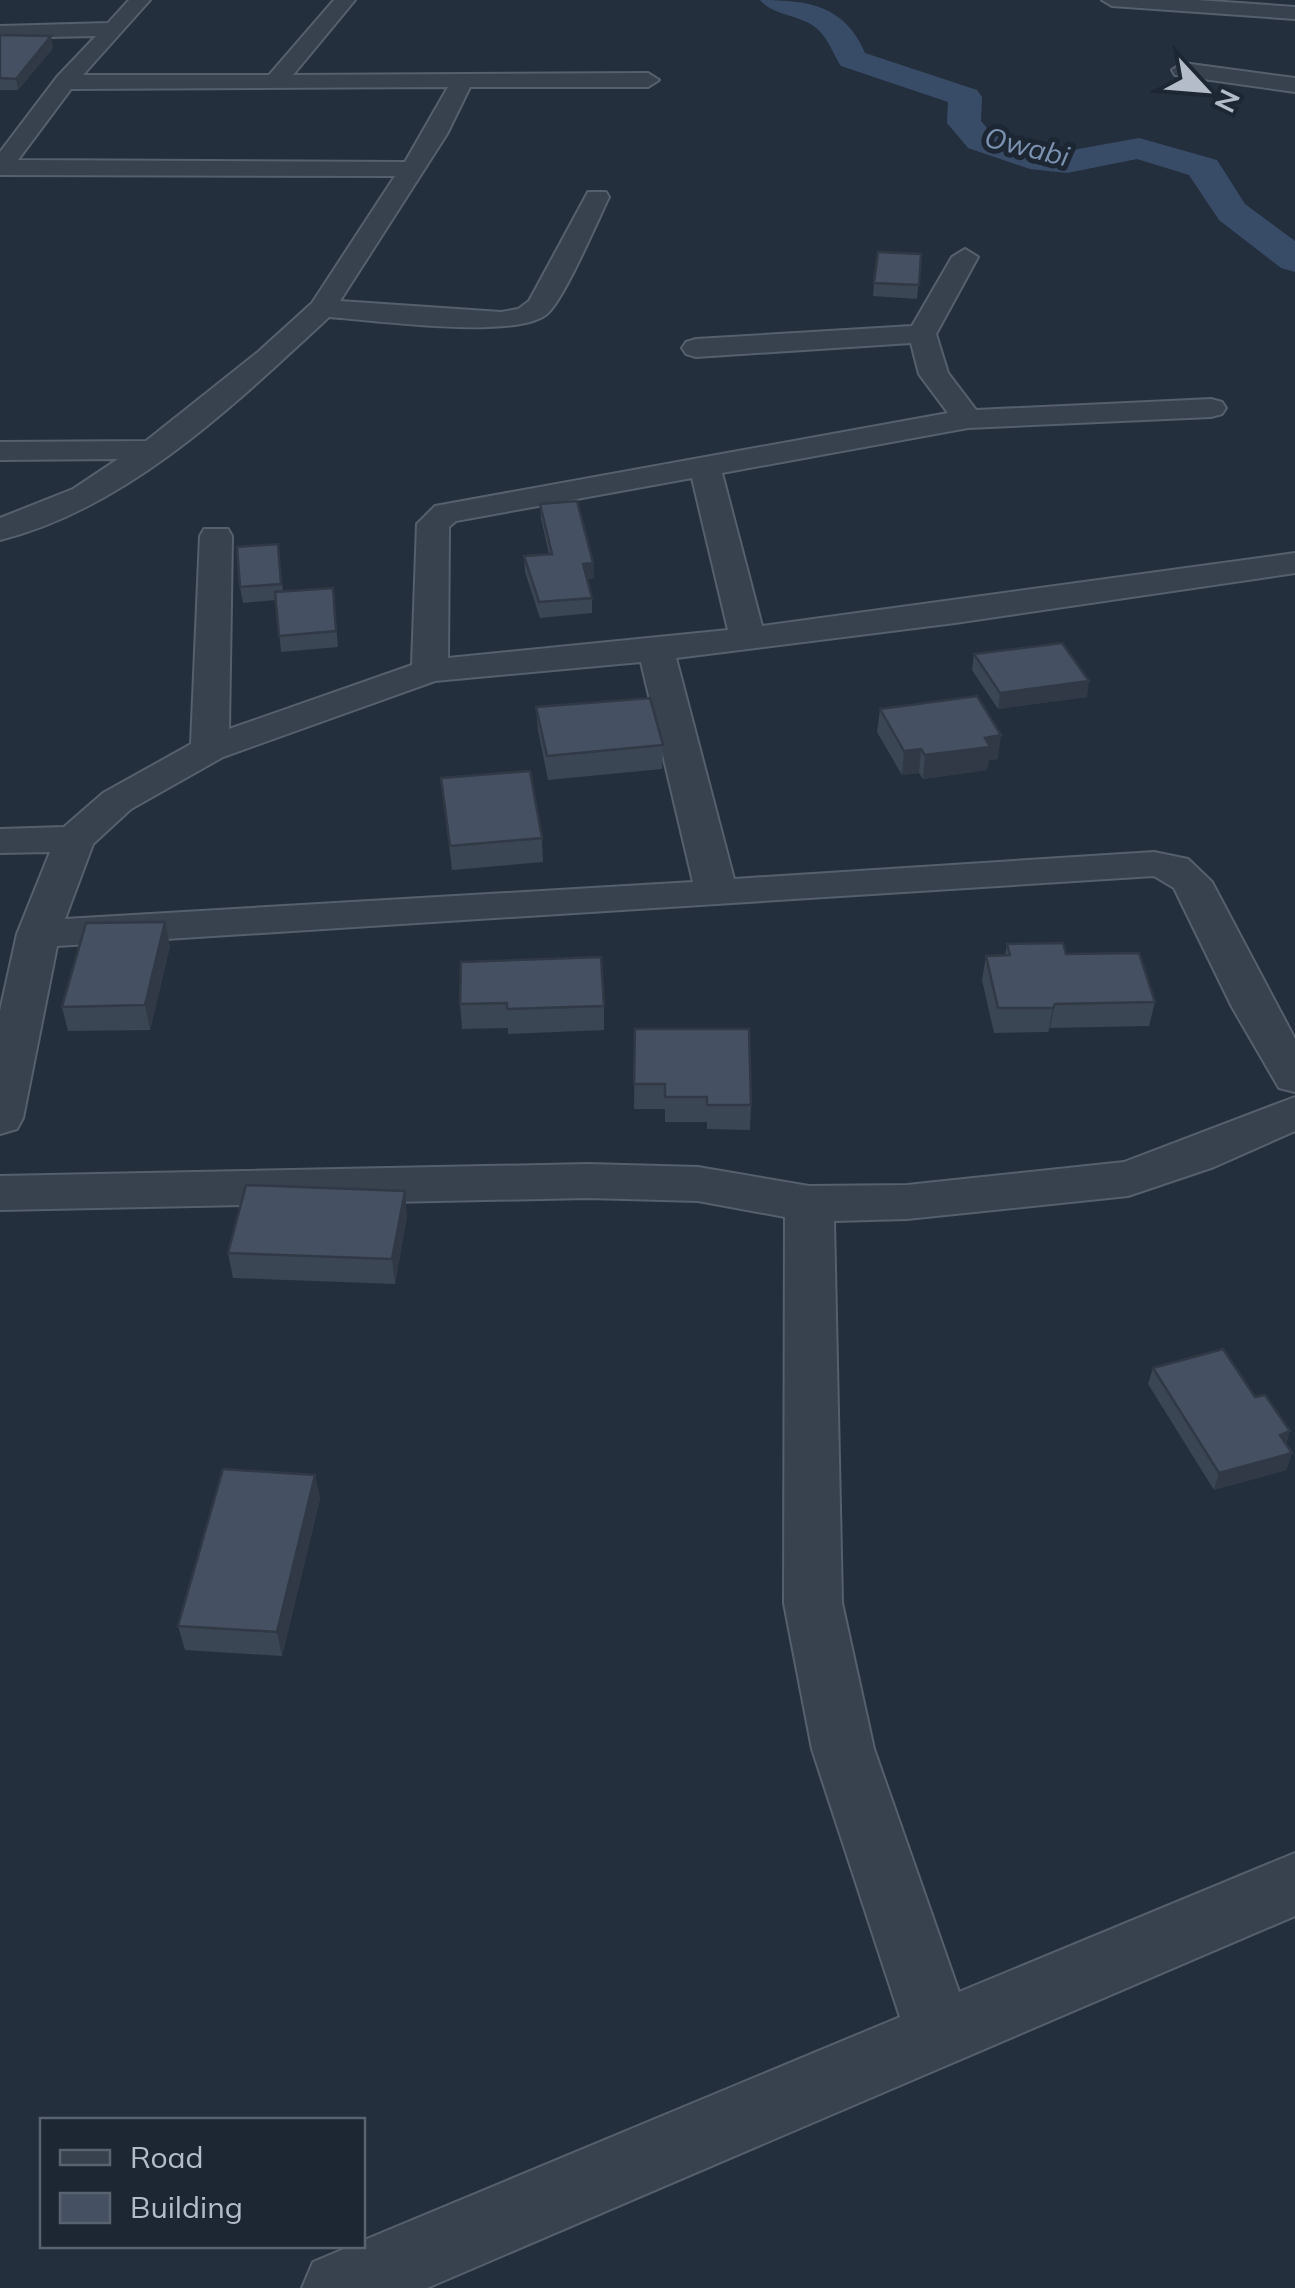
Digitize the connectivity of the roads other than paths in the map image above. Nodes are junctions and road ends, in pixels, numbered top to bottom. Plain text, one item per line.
1 (140, 0) edge
2 (345, 0) edge
3 (1112, 0) edge
4 (1295, 13) edge
5 (112, 30) junction
6 (0, 32) edge
7 (1183, 70) dead end
8 (462, 80) junction
9 (648, 80) dead end
10 (66, 82) junction
11 (276, 82) junction
12 (1295, 86) edge
13 (1, 168) edge
14 (413, 169) junction
15 (597, 197) dead end
16 (966, 257) dead end
17 (322, 308) junction
18 (922, 334) junction
19 (696, 348) dead end
20 (1211, 408) dead end
21 (968, 420) junction
22 (154, 450) junction
23 (0, 451) edge
24 (705, 466) junction
25 (0, 530) edge
26 (216, 536) dead end
27 (1295, 562) edge
28 (748, 639) junction
29 (656, 650) junction
30 (430, 672) junction
31 (210, 749) junction
32 (74, 839) junction
33 (0, 841) edge
34 (716, 890) junction
35 (38, 934) junction
36 (1295, 1077) edge
37 (1295, 1113) edge
38 (0, 1118) edge
39 (0, 1193) edge
40 (809, 1204) junction
41 (1295, 1884) edge
42 (940, 2035) junction
43 (339, 2288) edge

1 - 5 street
2 - 11 street
3 - 4 street
5 - 6 street
5 - 10 street
7 - 12 street
8 - 9 street
8 - 11 street
8 - 14 street
10 - 11 street
10 - 13 street
13 - 14 street
14 - 17 street
15 - 17 street
16 - 18 street
17 - 22 street
18 - 19 street
18 - 21 street
20 - 21 street
21 - 24 street
22 - 23 street
22 - 25 street
24 - 28 street
24 - 30 street
26 - 31 street
27 - 28 street
28 - 29 street
29 - 30 street
29 - 34 street
30 - 31 street
31 - 32 street
32 - 33 street
32 - 35 street
34 - 35 street
34 - 36 street
35 - 38 street
37 - 40 street
39 - 40 street
40 - 42 street
41 - 42 street
42 - 43 street

